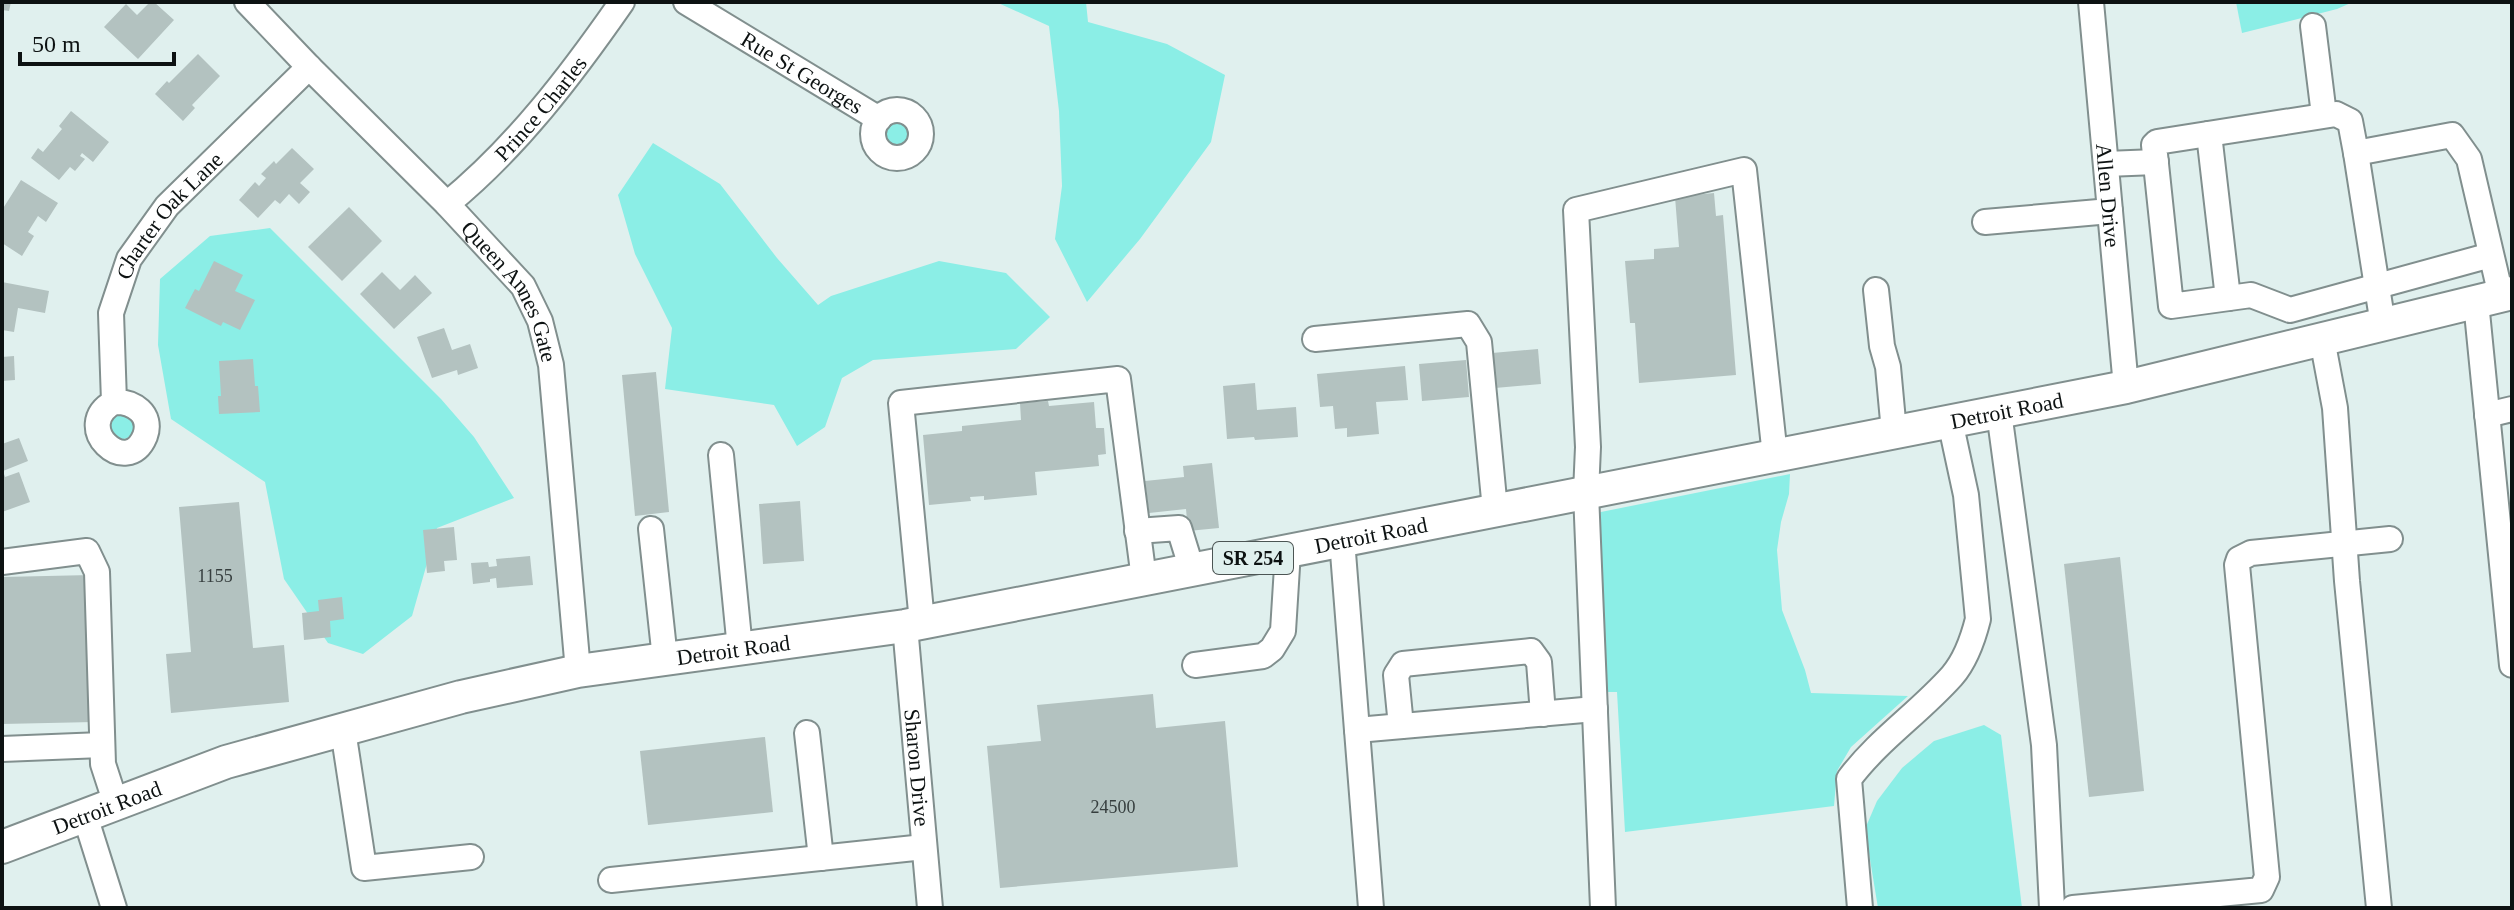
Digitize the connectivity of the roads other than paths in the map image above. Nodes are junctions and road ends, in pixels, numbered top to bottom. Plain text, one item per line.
1 (247, 2) edge
2 (622, 2) edge
3 (686, 2) edge
4 (2091, 2) edge
5 (2313, 26) dead end
6 (309, 67) junction
7 (2324, 115) junction
8 (879, 119) dead end
9 (2209, 134) junction
10 (2356, 153) junction
11 (2156, 162) junction
12 (2106, 164) junction
13 (447, 204) junction
14 (2110, 211) junction
15 (1985, 222) dead end
16 (2498, 246) edge
17 (2376, 285) junction
18 (1876, 290) dead end
19 (2497, 297) edge
20 (2228, 298) junction
21 (2290, 310) junction
22 (2383, 325) junction
23 (1315, 339) dead end
24 (2310, 342) junction
25 (2126, 387) junction
26 (114, 402) dead end
27 (2512, 409) edge
28 (1999, 412) junction
29 (2487, 415) junction
30 (1950, 421) junction
31 (1894, 432) junction
32 (721, 455) dead end
33 (1775, 456) junction
34 (2502, 471) edge
35 (1586, 493) junction
36 (1495, 510) junction
37 (651, 529) dead end
38 (1137, 531) junction
39 (2390, 539) dead end
40 (1342, 540) junction
41 (2506, 542) edge
42 (2345, 543) junction
43 (1288, 551) junction
44 (2, 562) edge
45 (1192, 570) junction
46 (1144, 579) junction
47 (913, 624) junction
48 (740, 649) junction
49 (665, 659) junction
50 (1195, 665) dead end
51 (2512, 665) edge
52 (578, 671) junction
53 (1595, 709) junction
54 (1543, 714) junction
55 (1401, 726) junction
56 (343, 730) junction
57 (1357, 730) junction
58 (807, 733) dead end
59 (102, 745) junction
60 (2, 749) edge
61 (116, 804) junction
62 (85, 816) junction
63 (4, 841) edge
64 (924, 847) junction
65 (471, 857) dead end
66 (821, 858) junction
67 (611, 880) dead end
68 (2236, 900) edge
69 (114, 908) edge
70 (930, 908) edge
71 (1371, 908) edge
72 (1603, 908) edge
73 (1860, 908) edge
74 (2052, 908) edge
75 (2073, 908) edge
76 (2379, 908) edge

1 - 6 street, Queen Annes Gate
2 - 13 street, Prince Charles
3 - 8 street, Rue St Georges
4 - 12 street, Allen Drive
5 - 7 street
6 - 13 street, Queen Annes Gate
6 - 26 street, Charter Oak Lane
7 - 9 street
7 - 10 street
9 - 11 street
9 - 20 street
10 - 16 street
10 - 17 street
11 - 12 street
11 - 20 street
12 - 14 street, Allen Drive
13 - 52 street, Queen Annes Gate
14 - 15 street
14 - 25 street, Allen Drive
16 - 17 street
16 - 19 street
17 - 21 street
17 - 22 street
18 - 31 street
19 - 22 main road, Detroit Road / SR 254
19 - 29 street
20 - 21 street
21 - 24 street
22 - 24 main road, Detroit Road / SR 254
23 - 36 street
24 - 25 main road, Detroit Road / SR 254
24 - 42 street
25 - 28 main road, Detroit Road / SR 254
27 - 29 street
28 - 30 main road, Detroit Road / SR 254
28 - 74 street
29 - 34 street
30 - 31 main road, Detroit Road / SR 254
30 - 73 street
31 - 33 main road, Detroit Road / SR 254
32 - 48 street
33 - 35 main road, Detroit Road / SR 254
33 - 35 street
34 - 41 street
35 - 36 main road, Detroit Road / SR 254
35 - 53 street
36 - 40 main road, Detroit Road / SR 254
37 - 49 street
38 - 45 street
38 - 46 street
38 - 47 street, Sharon Drive
39 - 42 street
40 - 43 main road, Detroit Road / SR 254
40 - 57 street
41 - 51 street
42 - 68 street
42 - 76 street
43 - 45 main road, Detroit Road / SR 254
43 - 50 street
44 - 59 street
45 - 46 main road, Detroit Road / SR 254
46 - 47 main road, Detroit Road / SR 254
47 - 48 main road, Detroit Road / SR 254
47 - 64 street, Sharon Drive
48 - 49 main road, Detroit Road / SR 254
49 - 52 main road, Detroit Road / SR 254
52 - 56 main road, Detroit Road / SR 254
53 - 54 street
53 - 72 street
54 - 55 street
54 - 55 street
55 - 57 street
56 - 61 main road, Detroit Road / SR 254
56 - 65 street
57 - 71 street
58 - 66 street
59 - 60 street
59 - 61 street
61 - 62 main road, Detroit Road / SR 254
62 - 63 main road, Detroit Road / SR 254
62 - 69 street
64 - 66 street
64 - 70 street, Sharon Drive
66 - 67 street
68 - 75 street

